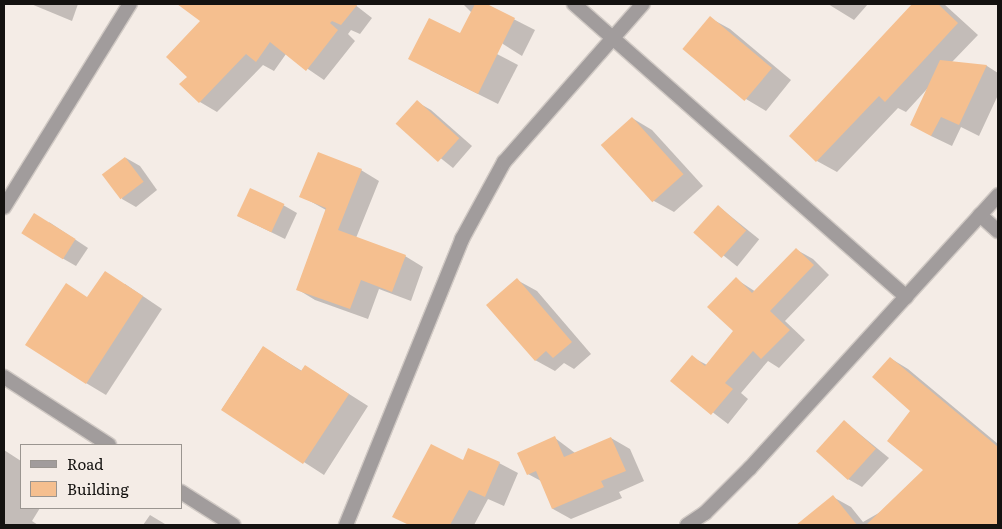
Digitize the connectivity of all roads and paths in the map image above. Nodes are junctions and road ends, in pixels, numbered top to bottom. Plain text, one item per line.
1 (130, 4) edge
2 (574, 4) edge
3 (643, 4) edge
4 (613, 38) junction
5 (998, 195) edge
6 (4, 207) edge
7 (980, 215) junction
8 (998, 231) edge
9 (906, 297) junction
10 (4, 377) edge
11 (107, 444) edge
12 (182, 493) edge
13 (705, 513) junction
14 (233, 525) edge
15 (346, 525) edge
16 (687, 525) edge
17 (713, 525) edge

1 - 6 street
2 - 4 street
3 - 4 street
4 - 9 street
4 - 15 street
5 - 7 street
7 - 8 street
7 - 9 street
9 - 13 street
10 - 11 street
12 - 14 street
13 - 16 street
13 - 17 street

